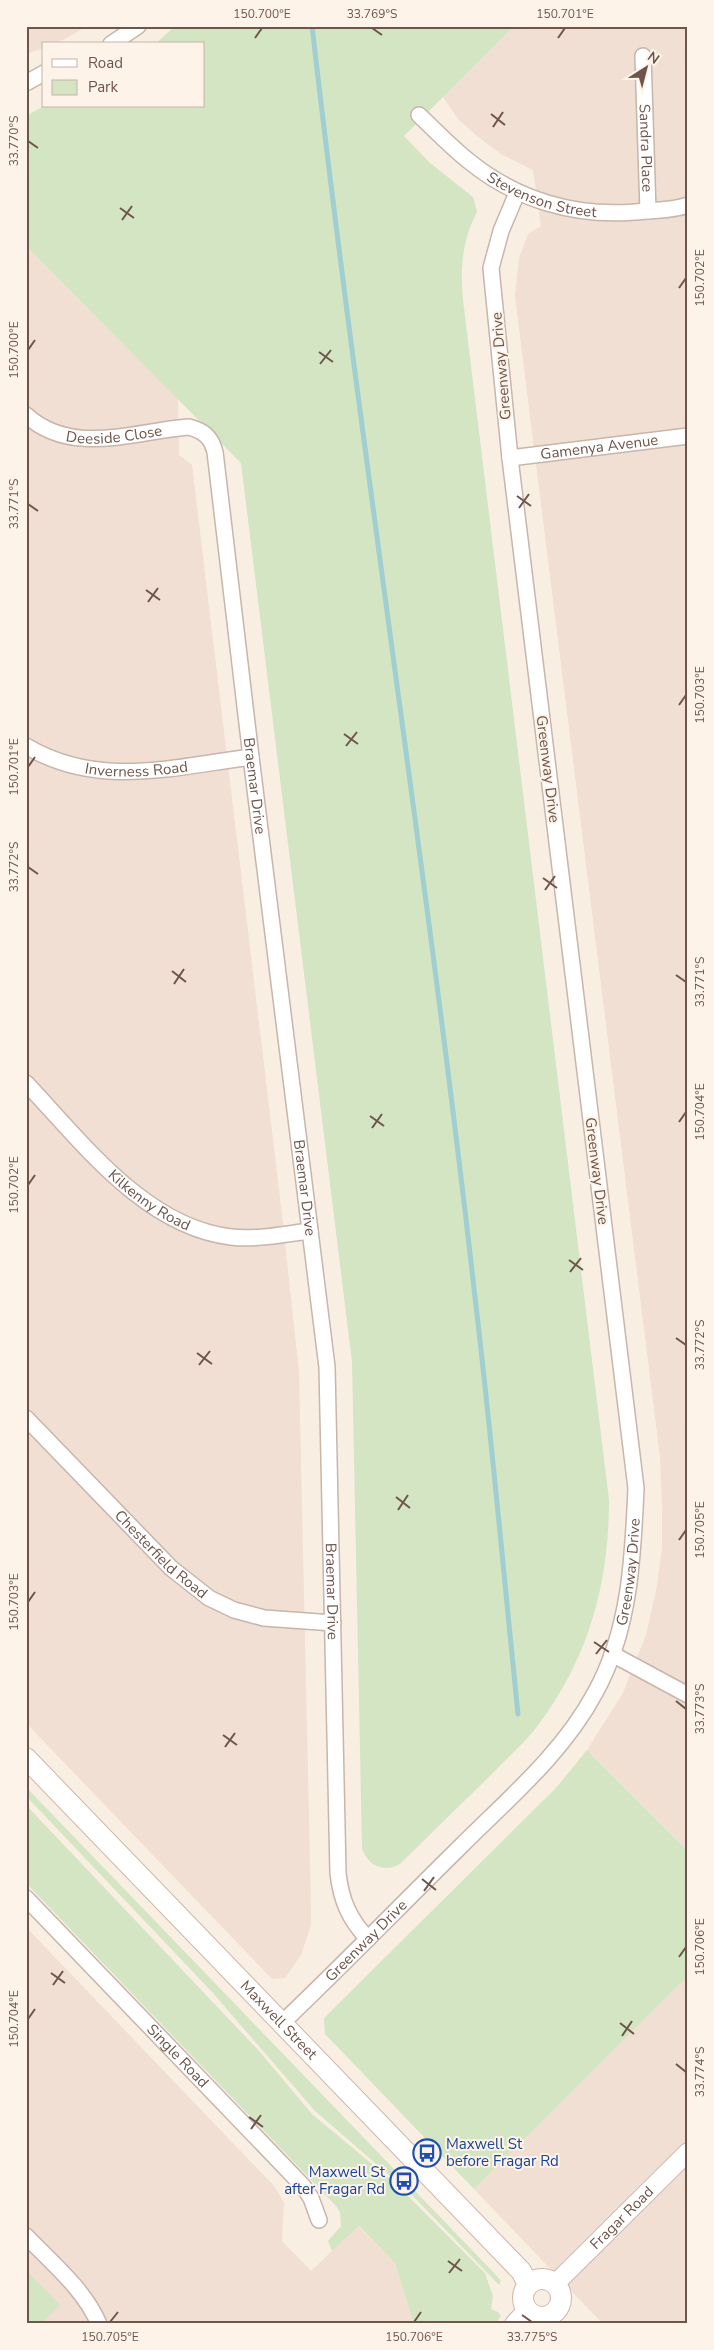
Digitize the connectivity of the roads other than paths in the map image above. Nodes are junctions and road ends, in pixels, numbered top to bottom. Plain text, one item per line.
1 (138, 26) edge
2 (115, 42) edge
3 (643, 56) dead end
4 (42, 74) edge
5 (26, 83) edge
6 (419, 115) dead end
7 (517, 193) junction
8 (688, 205) edge
9 (648, 211) junction
10 (26, 415) edge
11 (205, 434) joint
12 (688, 436) edge
13 (510, 458) junction
14 (26, 746) edge
15 (251, 757) junction
16 (26, 1083) edge
17 (310, 1231) junction
18 (26, 1418) edge
19 (333, 1622) junction
20 (612, 1654) junction
21 (688, 1695) edge
22 (26, 1758) edge
23 (26, 1898) edge
24 (368, 1939) junction
25 (281, 2024) junction
26 (688, 2152) edge
27 (319, 2220) dead end
28 (26, 2236) edge
29 (528, 2284) junction
30 (556, 2284) junction
31 (520, 2317) edge
32 (562, 2318) edge
33 (99, 2324) edge

1 - 2 street
3 - 9 street, Sandra Place
4 - 5 street
6 - 7 street, Stevenson Street
7 - 9 street, Stevenson Street
7 - 13 street, Greenway Drive
8 - 9 street, Stevenson Street
10 - 11 street, Deeside Close
11 - 15 street, Braemar Drive
12 - 13 street, Gamenya Avenue
13 - 20 street, Greenway Drive
14 - 15 street, Inverness Road
15 - 17 street, Braemar Drive
16 - 17 street, Kilkenny Road
17 - 19 street, Braemar Drive
18 - 19 street, Chesterfield Road
19 - 24 street, Braemar Drive
20 - 21 street
20 - 24 street, Greenway Drive
22 - 25 main road, Maxwell Street
23 - 27 street, Single Road
24 - 25 street, Greenway Drive
25 - 29 main road, Maxwell Street
26 - 30 street, Fragar Road
28 - 33 street
29 - 30 main road
29 - 31 main road
30 - 32 main road
31 - 32 main road

